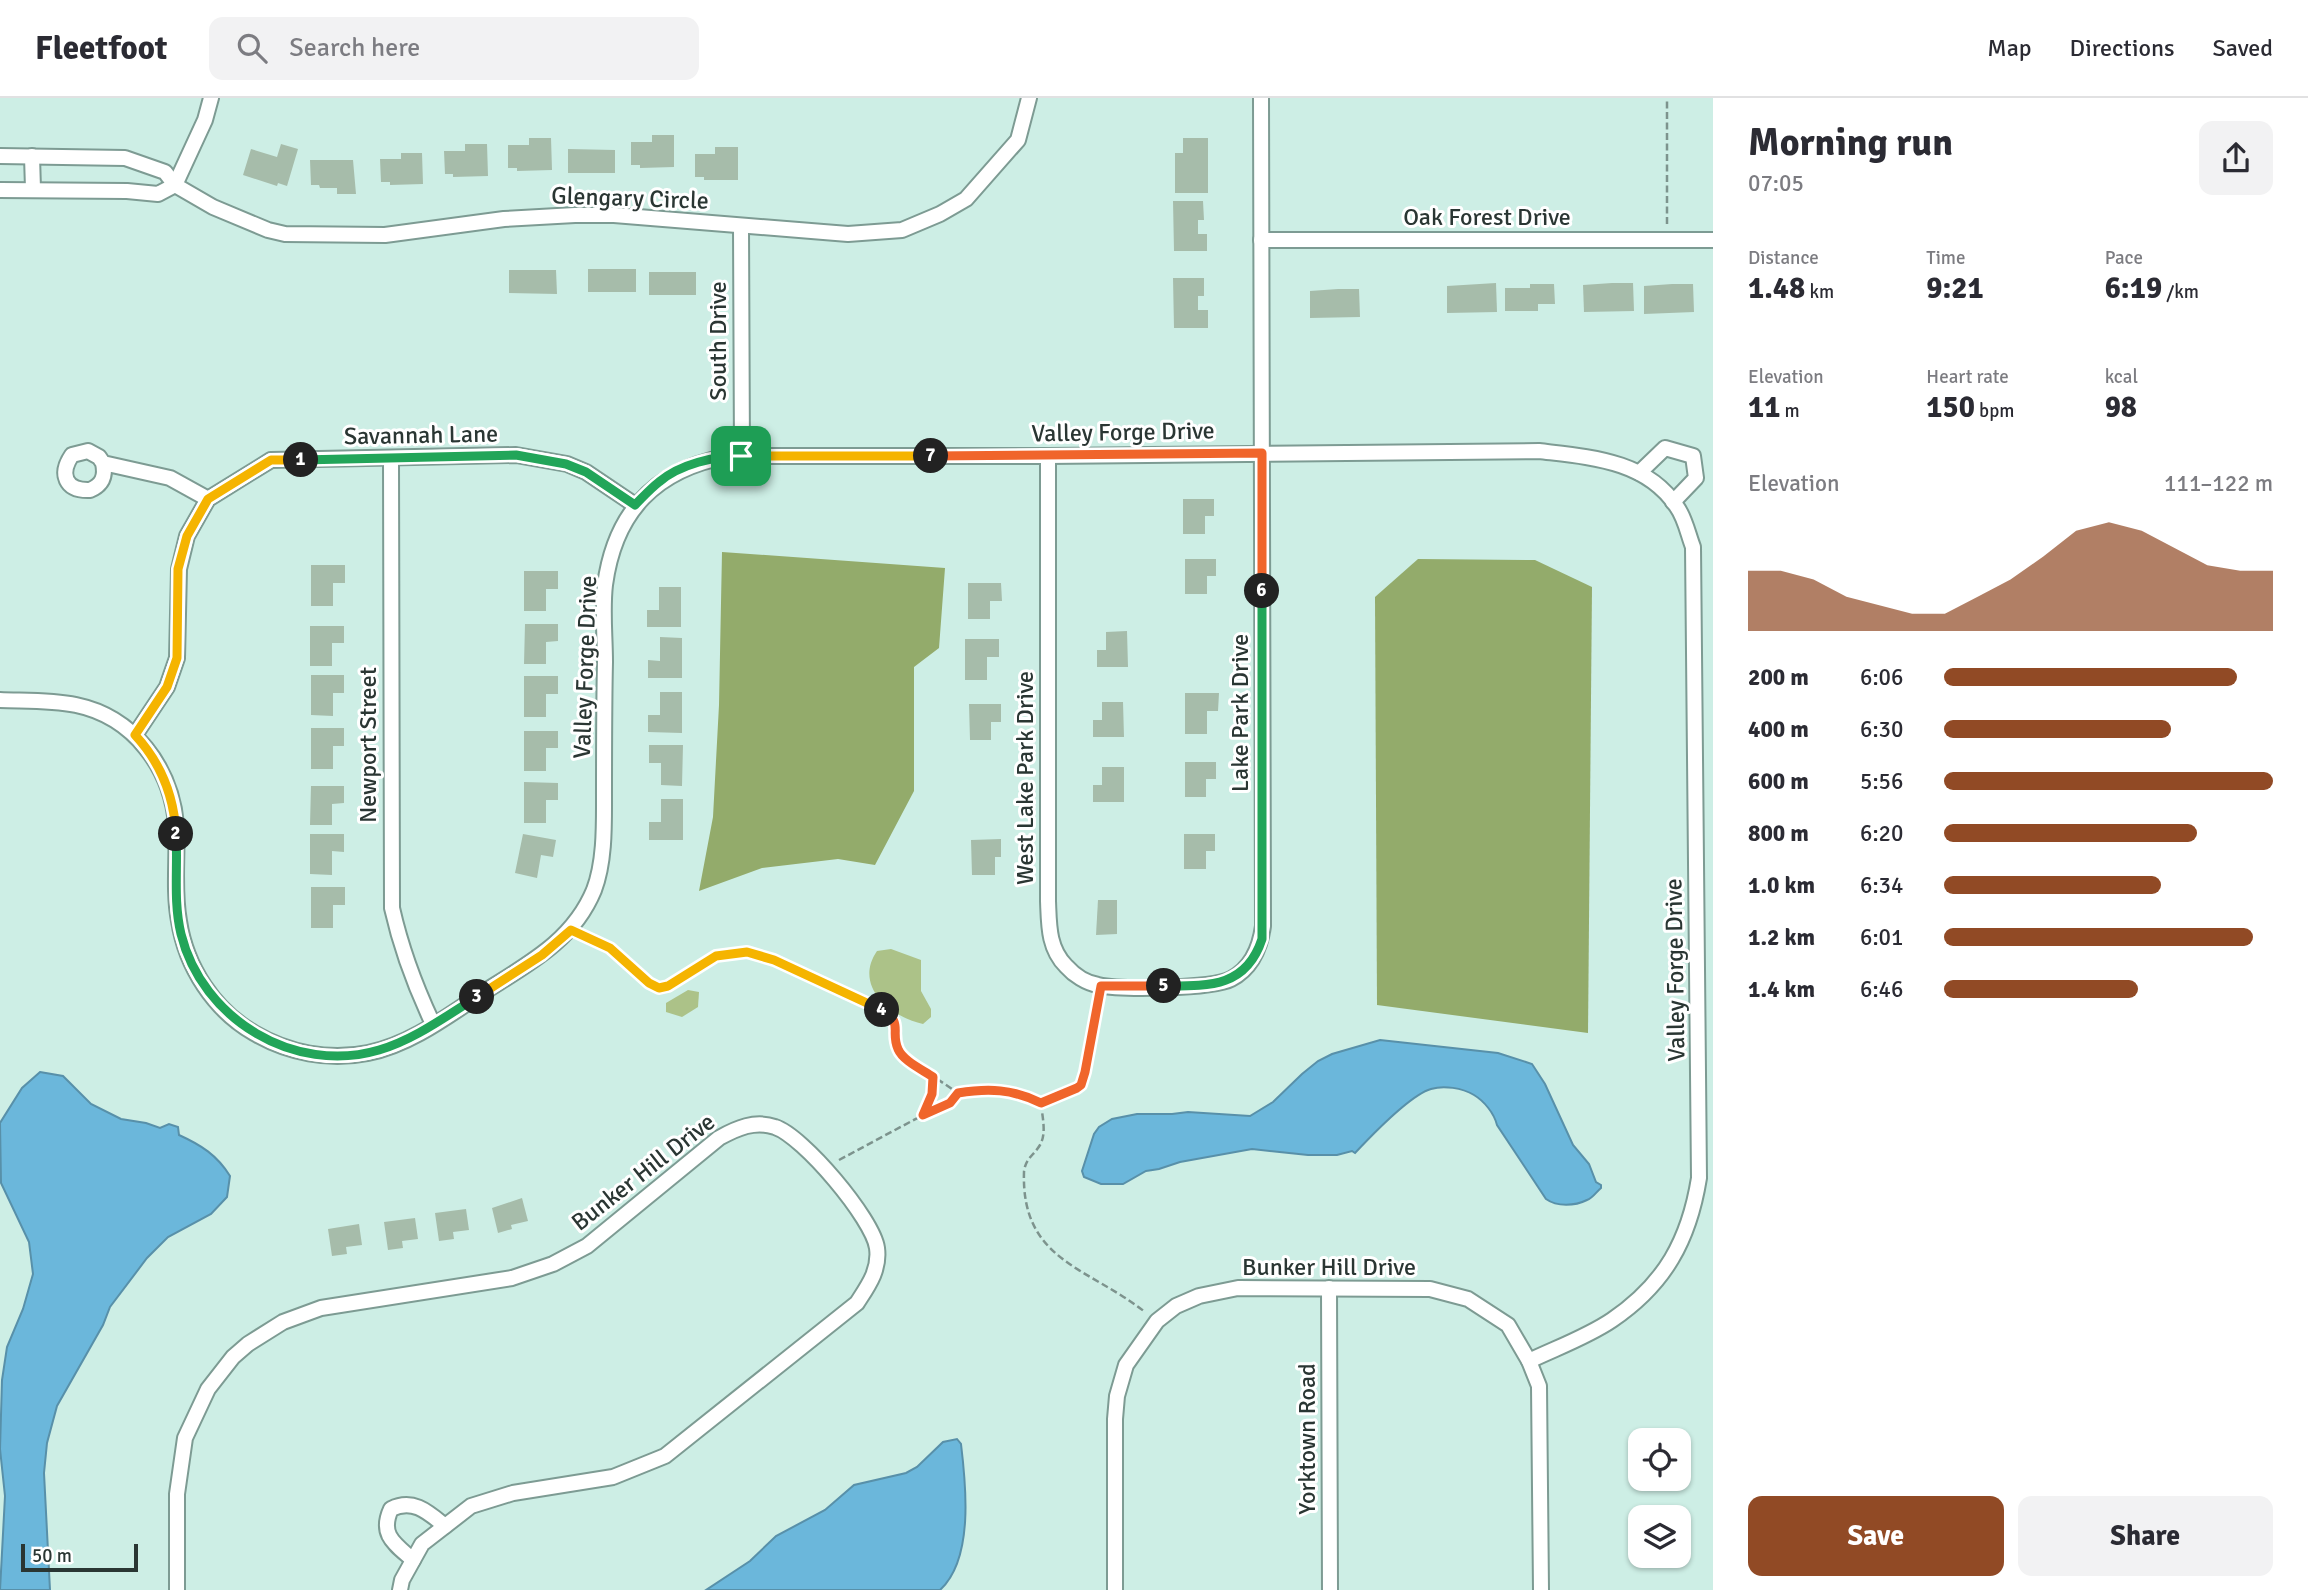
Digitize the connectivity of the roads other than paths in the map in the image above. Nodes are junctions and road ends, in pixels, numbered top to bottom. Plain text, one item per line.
1 (211, 98) edge
2 (1029, 98) edge
3 (1261, 98) edge
4 (0, 156) edge
5 (32, 156) junction
6 (175, 185) junction
7 (33, 189) junction
8 (0, 190) edge
9 (741, 227) junction
10 (1261, 240) junction
11 (1713, 240) edge
12 (1262, 453) junction
13 (741, 456) junction
14 (1048, 456) junction
15 (390, 459) junction
16 (103, 463) dead end
17 (1639, 473) junction
18 (208, 499) junction
19 (1673, 502) junction
20 (635, 505) junction
21 (0, 700) edge
22 (135, 735) junction
23 (1188, 986) joint
24 (433, 1024) junction
25 (1706, 1178) edge
26 (1329, 1288) junction
27 (1529, 1361) junction
28 (445, 1526) junction
29 (413, 1560) junction
30 (177, 1590) edge
31 (400, 1590) edge
32 (1115, 1590) edge
33 (1330, 1590) edge
34 (1541, 1590) edge

1 - 6 street
2 - 9 street, Glengary Circle
3 - 10 street, Lake Park Drive
4 - 5 street, Glengary Circle
5 - 6 street, Glengary Circle
5 - 7 street
6 - 7 street
6 - 9 street, Glengary Circle
7 - 8 street
9 - 13 street, South Drive
10 - 11 street, Oak Forest Drive
10 - 12 street, Lake Park Drive
12 - 14 street, Valley Forge Drive
12 - 17 street, Valley Forge Drive
12 - 23 street, Lake Park Drive
13 - 14 street, Valley Forge Drive
13 - 20 street, Valley Forge Drive
14 - 23 street, West Lake Park Drive
15 - 18 street, Savannah Lane
15 - 20 street, Savannah Lane
15 - 24 street, Newport Street
16 - 18 street
17 - 19 street, Valley Forge Drive
17 - 19 street
18 - 22 street, Savannah Lane
19 - 25 street, Valley Forge Drive
20 - 24 street, Valley Forge Drive
21 - 22 street, Valley Forge Drive
22 - 24 street, Valley Forge Drive
25 - 27 street, Valley Forge Drive
26 - 27 street, Bunker Hill Drive
26 - 32 street, Bunker Hill Drive
26 - 33 street, Yorktown Road
27 - 34 street, Bunker Hill Drive
28 - 29 street, Bunker Hill Drive
28 - 29 street
28 - 30 street, Bunker Hill Drive
29 - 31 street, Bunker Hill Drive

